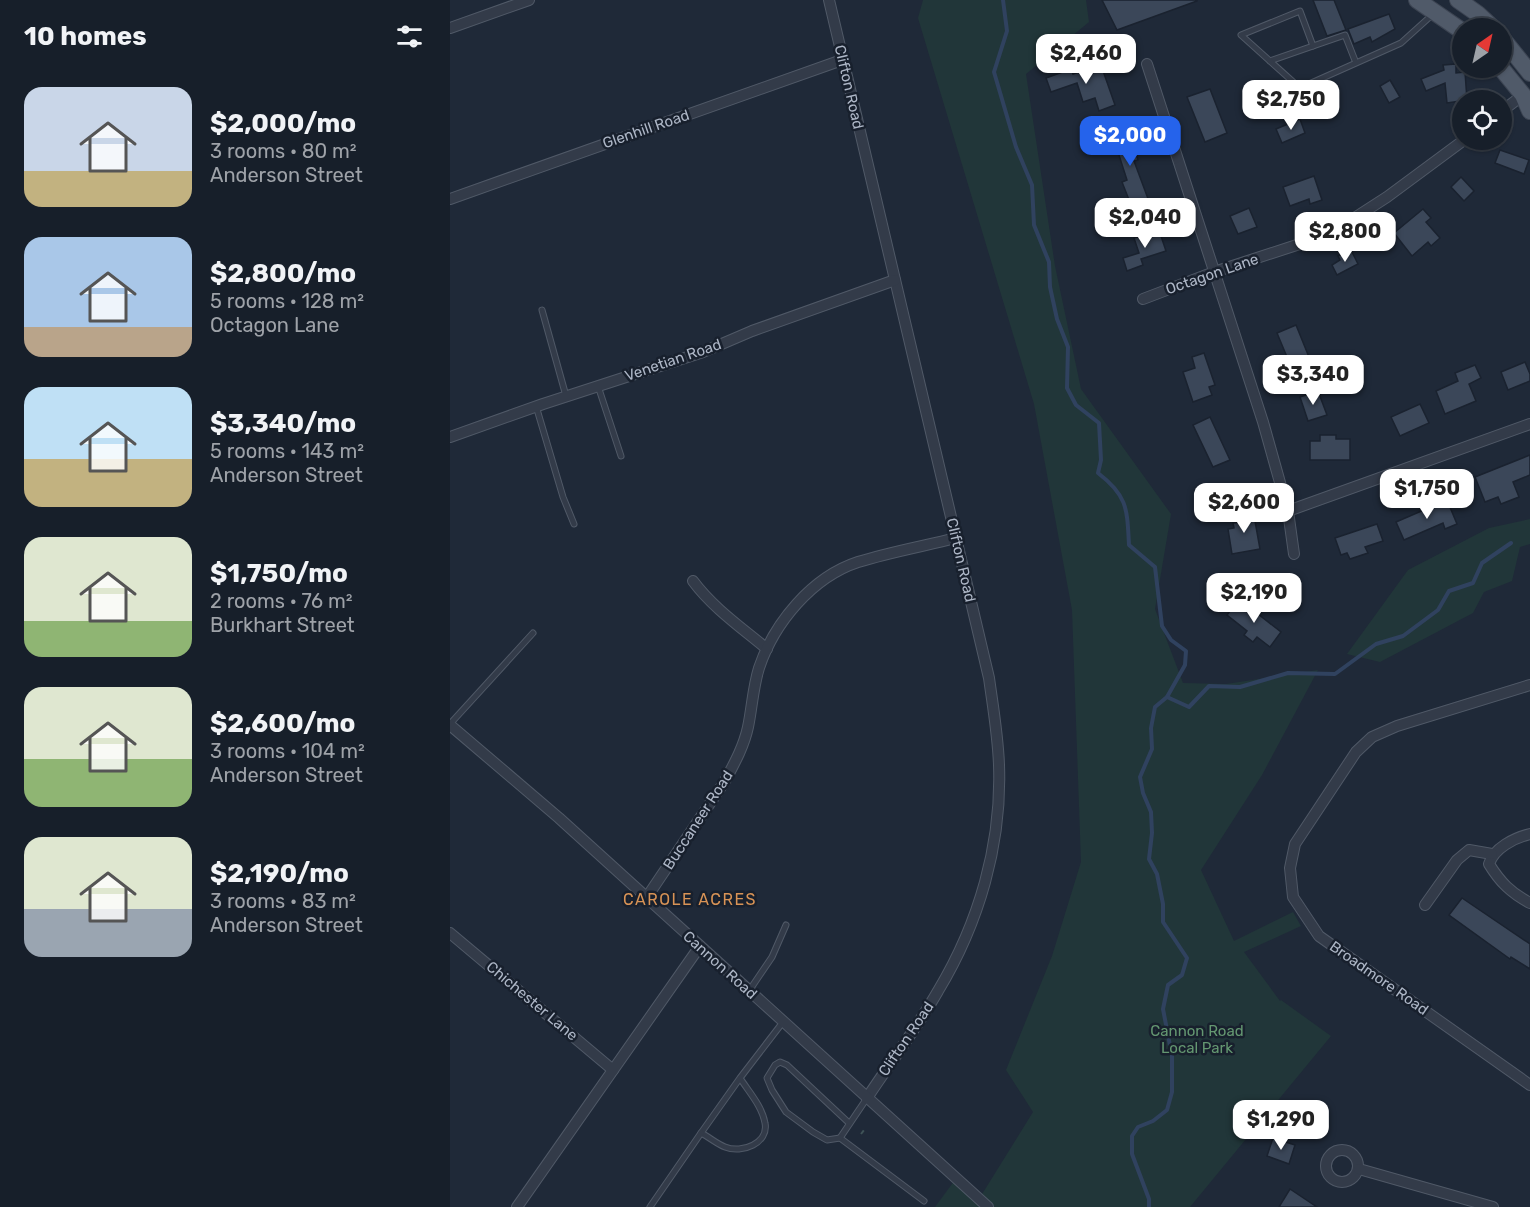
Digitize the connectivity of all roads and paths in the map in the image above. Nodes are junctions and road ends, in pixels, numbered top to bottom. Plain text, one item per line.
1 (529, 0) edge
2 (829, 0) edge
3 (1417, 0) edge
4 (1458, 0) edge
5 (1435, 12) junction
6 (1482, 18) edge
7 (1452, 24) edge
8 (450, 28) edge
9 (1313, 46) junction
10 (1512, 46) edge
11 (1512, 50) edge
12 (1530, 54) edge
13 (842, 60) junction
14 (1270, 61) junction
15 (1356, 63) junction
16 (1147, 64) dead end
17 (1530, 73) edge
18 (1509, 78) edge
19 (1523, 95) junction
20 (1512, 103) edge
21 (1530, 111) edge
22 (1452, 149) edge
23 (450, 199) edge
24 (1214, 272) junction
25 (895, 280) junction
26 (1143, 299) dead end
27 (542, 309) dead end
28 (598, 386) junction
29 (566, 396) junction
30 (536, 406) junction
31 (1530, 424) edge
32 (450, 437) edge
33 (621, 456) dead end
34 (1288, 511) junction
35 (574, 524) dead end
36 (956, 538) junction
37 (1294, 554) dead end
38 (693, 581) dead end
39 (533, 633) dead end
40 (767, 649) junction
41 (1530, 685) edge
42 (450, 725) edge
43 (1530, 834) edge
44 (1492, 854) junction
45 (647, 897) junction
46 (1530, 903) edge
47 (1425, 905) dead end
48 (786, 925) dead end
49 (450, 933) edge
50 (700, 946) junction
51 (749, 991) junction
52 (783, 1022) junction
53 (613, 1070) junction
54 (740, 1078) junction
55 (1530, 1085) edge
56 (867, 1098) junction
57 (849, 1123) junction
58 (866, 1129) dead end
59 (701, 1133) junction
60 (861, 1134) dead end
61 (840, 1138) junction
62 (1359, 1169) dead end
63 (924, 1201) dead end
64 (517, 1207) edge
65 (650, 1207) edge
66 (988, 1207) edge
67 (1493, 1207) edge

1 - 8 street
2 - 13 street, Clifton Road
3 - 5 main road
4 - 6 main road
5 - 7 main road
5 - 15 lane
9 - 14 lane
9 - 14 lane
9 - 15 lane
10 - 12 main road
11 - 17 main road
13 - 23 street, Glenhill Road
13 - 25 street, Clifton Road
14 - 15 lane
16 - 24 street
18 - 19 main road
19 - 20 street
19 - 21 main road
22 - 24 street, Octagon Lane
24 - 26 street, Octagon Lane
24 - 34 street
25 - 28 street, Venetian Road
25 - 36 street, Clifton Road
27 - 29 lane
28 - 29 street, Venetian Road
28 - 33 lane
29 - 30 street, Venetian Road
30 - 32 street, Venetian Road
30 - 35 lane
31 - 34 street
34 - 37 street
36 - 40 street, Buccaneer Road
36 - 56 street, Clifton Road
38 - 40 street
39 - 42 lane
40 - 45 street, Buccaneer Road
41 - 55 street, Broadmore Road
42 - 45 street, Cannon Road
43 - 44 street
44 - 46 street
44 - 47 street
45 - 50 street, Cannon Road
48 - 51 lane
49 - 53 street, Chichester Lane
50 - 51 street, Cannon Road
50 - 53 street
51 - 52 street, Cannon Road
52 - 54 lane
52 - 56 street, Cannon Road
53 - 64 street
54 - 59 lane
54 - 59 lane
56 - 57 lane
56 - 66 street, Cannon Road
57 - 61 lane
57 - 61 lane
58 - 60 path
59 - 65 lane
61 - 63 lane
62 - 67 street

